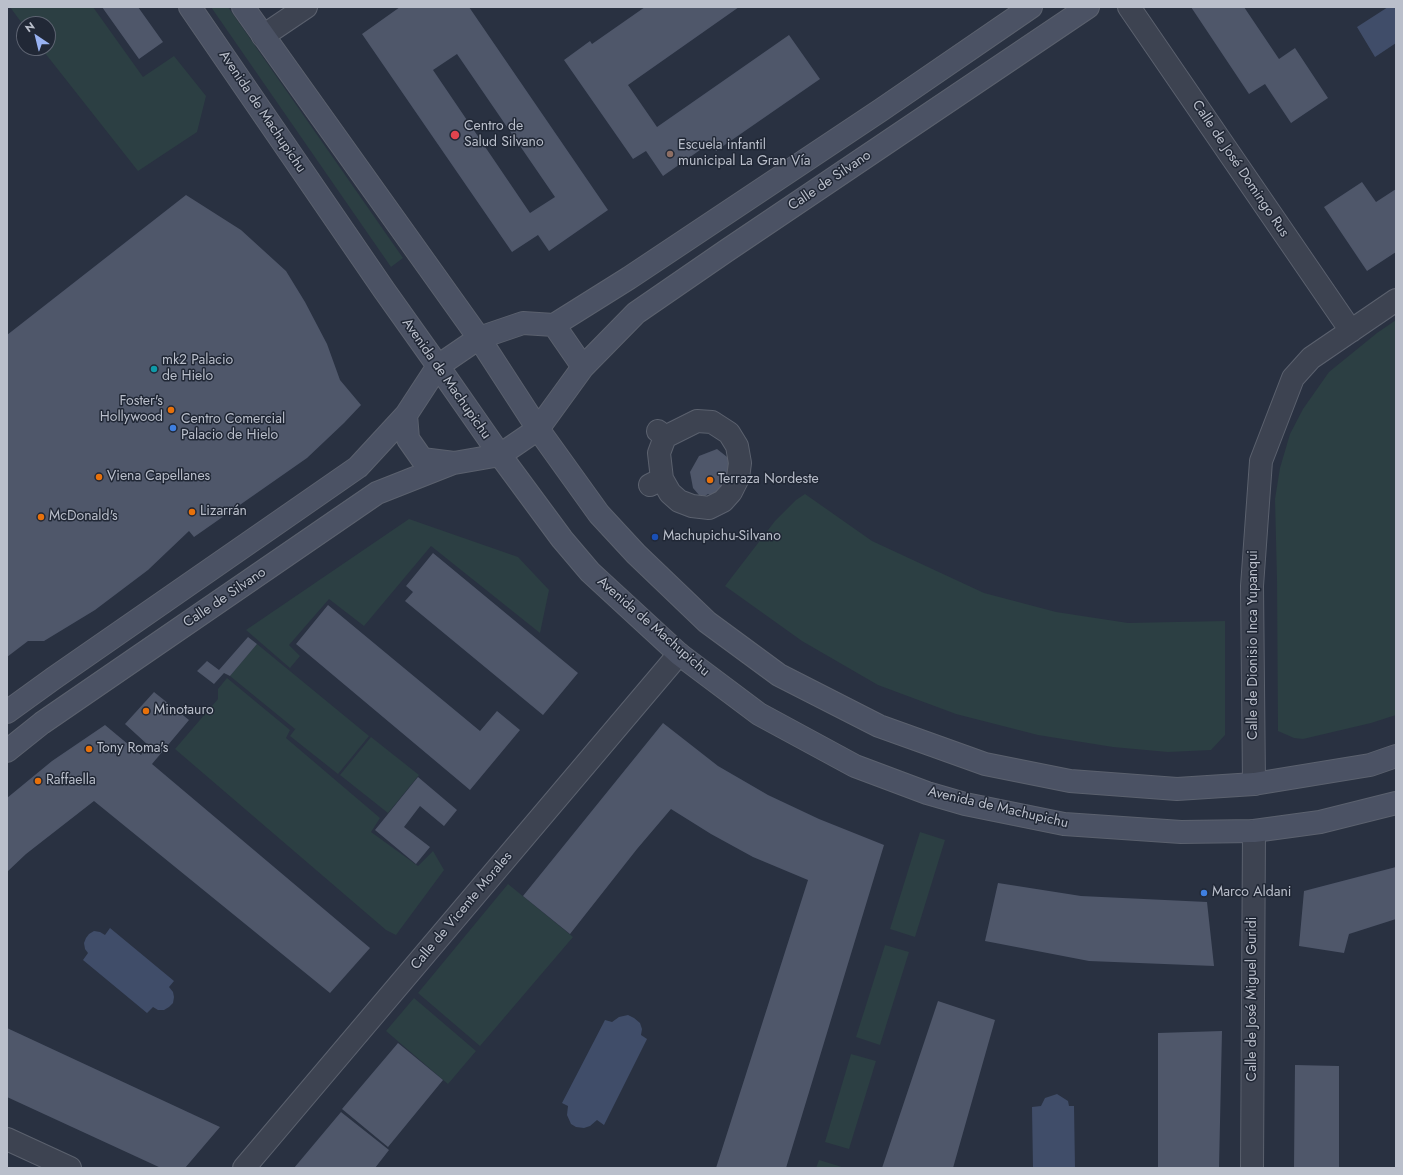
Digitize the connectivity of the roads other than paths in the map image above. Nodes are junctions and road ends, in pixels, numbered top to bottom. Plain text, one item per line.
1 (190, 7) edge
2 (243, 7) edge
3 (306, 7) edge
4 (1031, 7) edge
5 (1088, 7) edge
6 (1129, 7) edge
7 (263, 36) junction
8 (1396, 300) edge
9 (554, 326) junction
10 (1351, 331) junction
11 (479, 338) junction
12 (438, 366) junction
13 (583, 367) junction
14 (406, 415) junction
15 (538, 429) junction
16 (661, 434) joint
17 (500, 455) junction
18 (454, 463) junction
19 (679, 654) junction
20 (7, 712) edge
21 (7, 751) edge
22 (1396, 756) edge
23 (1254, 784) junction
24 (1396, 804) edge
25 (1254, 830) junction
26 (7, 1139) edge
27 (70, 1168) edge
28 (244, 1168) edge
29 (1252, 1168) edge

1 - 12 street, Avenida de Machupichu
2 - 7 street
3 - 7 street
4 - 9 street
5 - 13 street, Calle de Silvano
6 - 10 street, Calle de José Domingo Rus
7 - 11 street
8 - 10 street, Calle de Dionisio Inca Yupanqui
9 - 11 street
9 - 13 street
10 - 23 street, Calle de Dionisio Inca Yupanqui
11 - 12 street
11 - 15 street
12 - 14 street
12 - 17 street, Avenida de Machupichu
13 - 15 street, Calle de Silvano
14 - 18 street
14 - 20 street
15 - 17 street, Calle de Silvano
15 - 23 street
16 - 16 street
17 - 18 street
17 - 19 street, Avenida de Machupichu
18 - 21 street, Calle de Silvano
19 - 25 street, Avenida de Machupichu
19 - 28 street, Calle de Vicente Morales
22 - 23 street
24 - 25 street, Avenida de Machupichu
25 - 29 street, Calle de José Miguel Guridi
26 - 27 street

